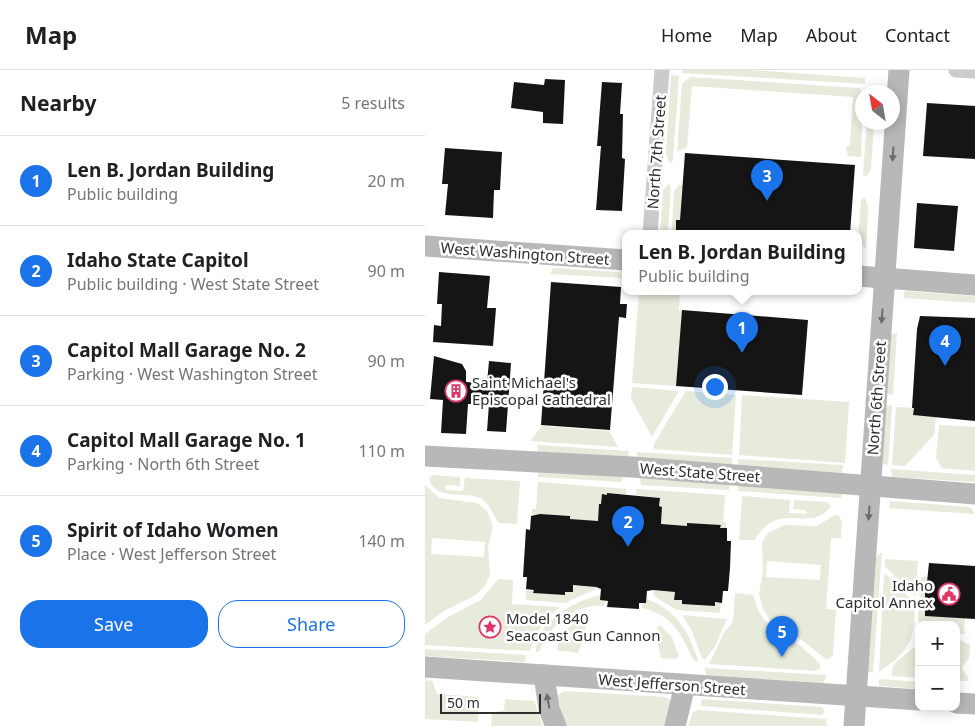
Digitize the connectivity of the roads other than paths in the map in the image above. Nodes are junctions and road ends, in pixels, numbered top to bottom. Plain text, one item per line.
1 (662, 70) edge
2 (899, 70) edge
3 (956, 70) edge
4 (975, 71) edge
5 (650, 230) edge
6 (425, 246) edge
7 (622, 260) edge
8 (862, 276) edge
9 (885, 278) junction
10 (975, 284) edge
11 (425, 456) edge
12 (870, 486) junction
13 (975, 494) edge
14 (425, 667) edge
15 (544, 675) junction
16 (685, 684) junction
17 (856, 696) junction
18 (915, 700) edge
19 (960, 703) edge
20 (975, 704) edge
21 (556, 726) edge
22 (675, 726) edge
23 (854, 726) edge

1 - 5 street, North 7th Street
2 -> 9 street, North 6th Street
3 - 4 street
6 - 7 street, West Washington Street
8 - 9 street
9 - 10 street
9 -> 12 street, North 6th Street
11 - 12 street, West State Street
12 - 13 street, West State Street
12 -> 17 street, North 6th Street
14 - 15 street, West Jefferson Street
15 - 16 street, West Jefferson Street
21 -> 15 street
16 - 17 street, West Jefferson Street
16 - 22 street
17 - 18 street, West Jefferson Street
17 - 23 street, North 6th Street
19 - 20 street

